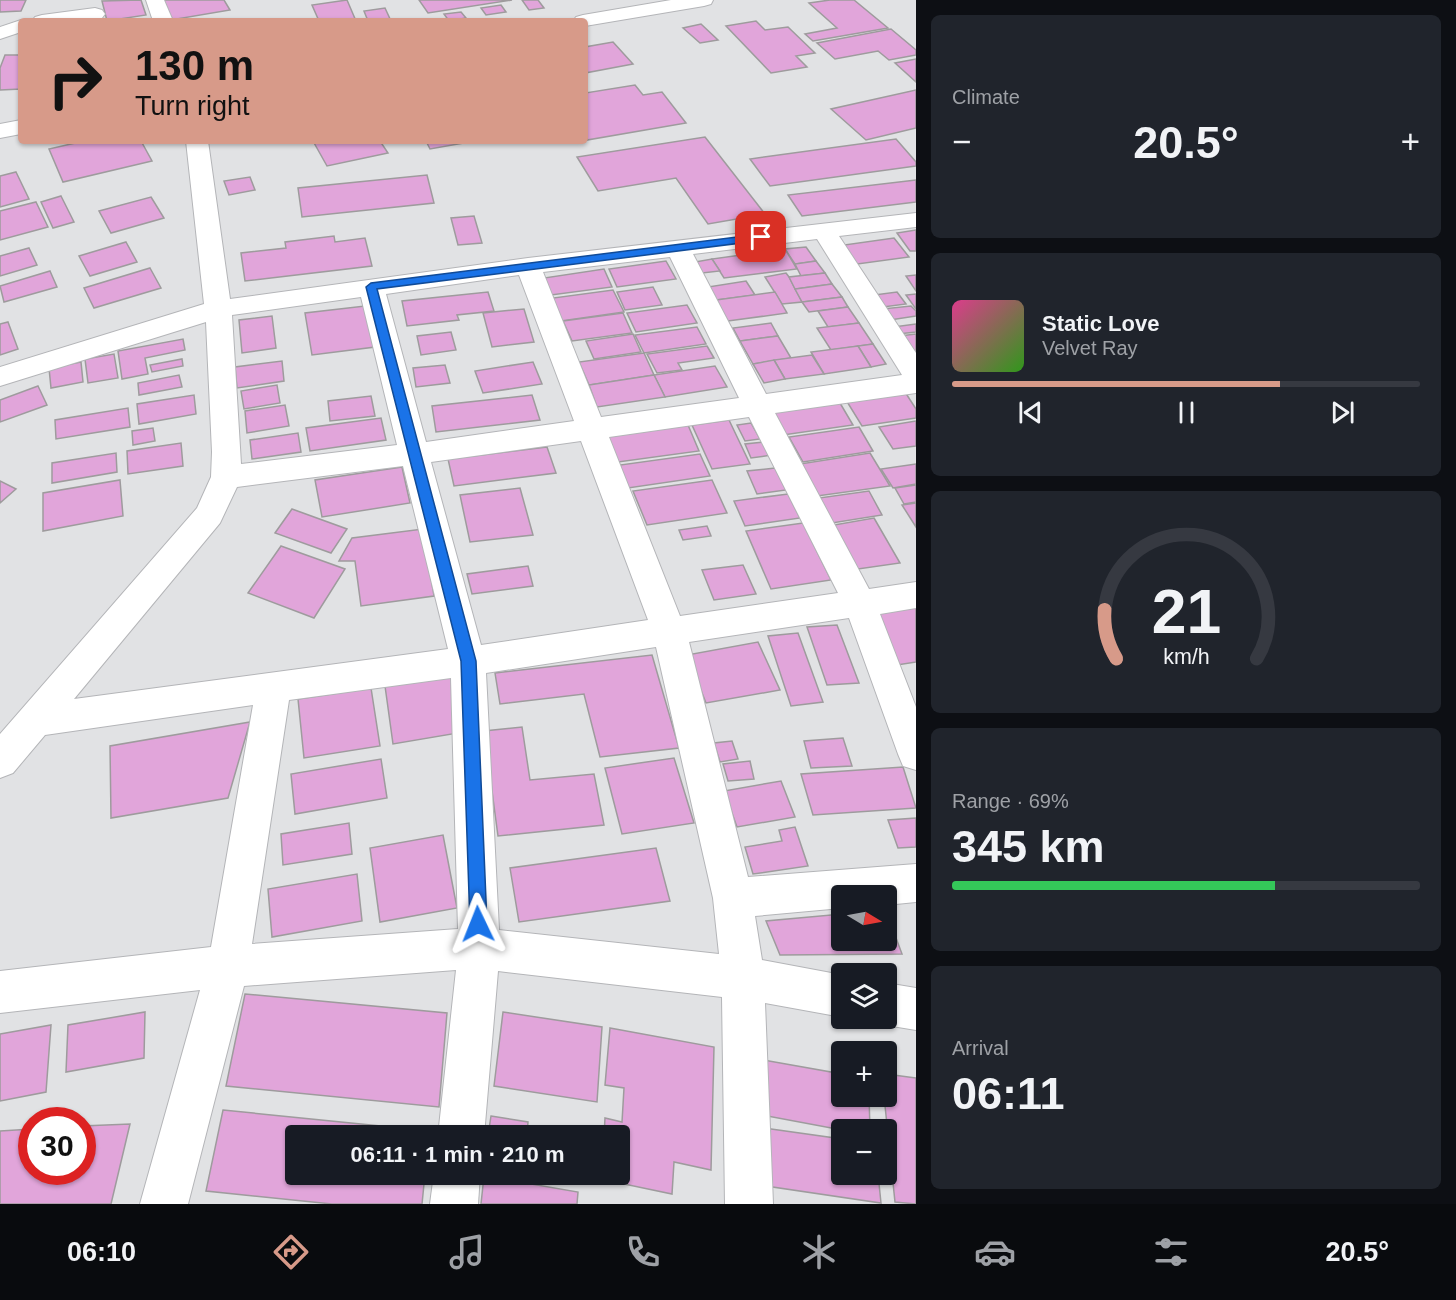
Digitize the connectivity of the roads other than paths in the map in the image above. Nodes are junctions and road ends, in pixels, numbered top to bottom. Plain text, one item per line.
1 (155, 0) edge
2 (704, 0) edge
3 (676, 2) edge
4 (95, 14) dead end
5 (65, 18) edge
6 (162, 18) edge
7 (588, 20) edge
8 (18, 27) edge
9 (0, 33) edge
10 (18, 128) edge
11 (0, 132) edge
12 (197, 144) edge
13 (916, 220) edge
14 (823, 230) junction
15 (678, 248) junction
16 (528, 266) junction
17 (371, 287) junction
18 (218, 309) junction
19 (916, 375) edge
20 (0, 377) edge
21 (916, 383) edge
22 (757, 405) junction
23 (592, 428) junction
24 (414, 454) junction
25 (226, 477) junction
26 (916, 596) edge
27 (860, 604) junction
28 (669, 632) junction
29 (468, 661) junction
30 (274, 687) junction
31 (37, 720) junction
32 (916, 754) edge
33 (0, 761) edge
34 (916, 883) edge
35 (733, 898) junction
36 (479, 948) junction
37 (228, 966) junction
38 (743, 978) junction
39 (0, 992) edge
40 (831, 994) edge
41 (897, 1006) edge
42 (916, 1009) edge
43 (462, 1125) edge
44 (456, 1185) edge
45 (164, 1204) edge
46 (454, 1204) edge
47 (749, 1204) edge

1 - 6 street
2 - 3 street
3 - 7 street
4 - 5 street
8 - 9 street
10 - 11 street
12 - 18 street
13 - 14 street
14 - 15 street
14 - 19 street
15 - 16 street
15 - 22 street
16 - 17 street
16 - 23 street
17 - 18 street
17 - 24 street
18 - 20 street
18 - 25 street
21 - 22 street
22 - 23 street
22 - 27 street
23 - 24 street
23 - 28 street
24 - 25 street
24 - 29 street
25 - 31 street
26 - 27 street
27 - 28 street
27 - 32 street
28 - 29 street
28 - 35 street
29 - 30 street
29 - 36 street
30 - 31 street
30 - 37 street
31 - 33 street
34 - 35 street
35 - 38 street
36 - 37 street
36 - 38 street
36 - 43 street
37 - 39 street
37 - 45 street
38 - 40 street
38 - 47 street
41 - 42 street
44 - 46 street

